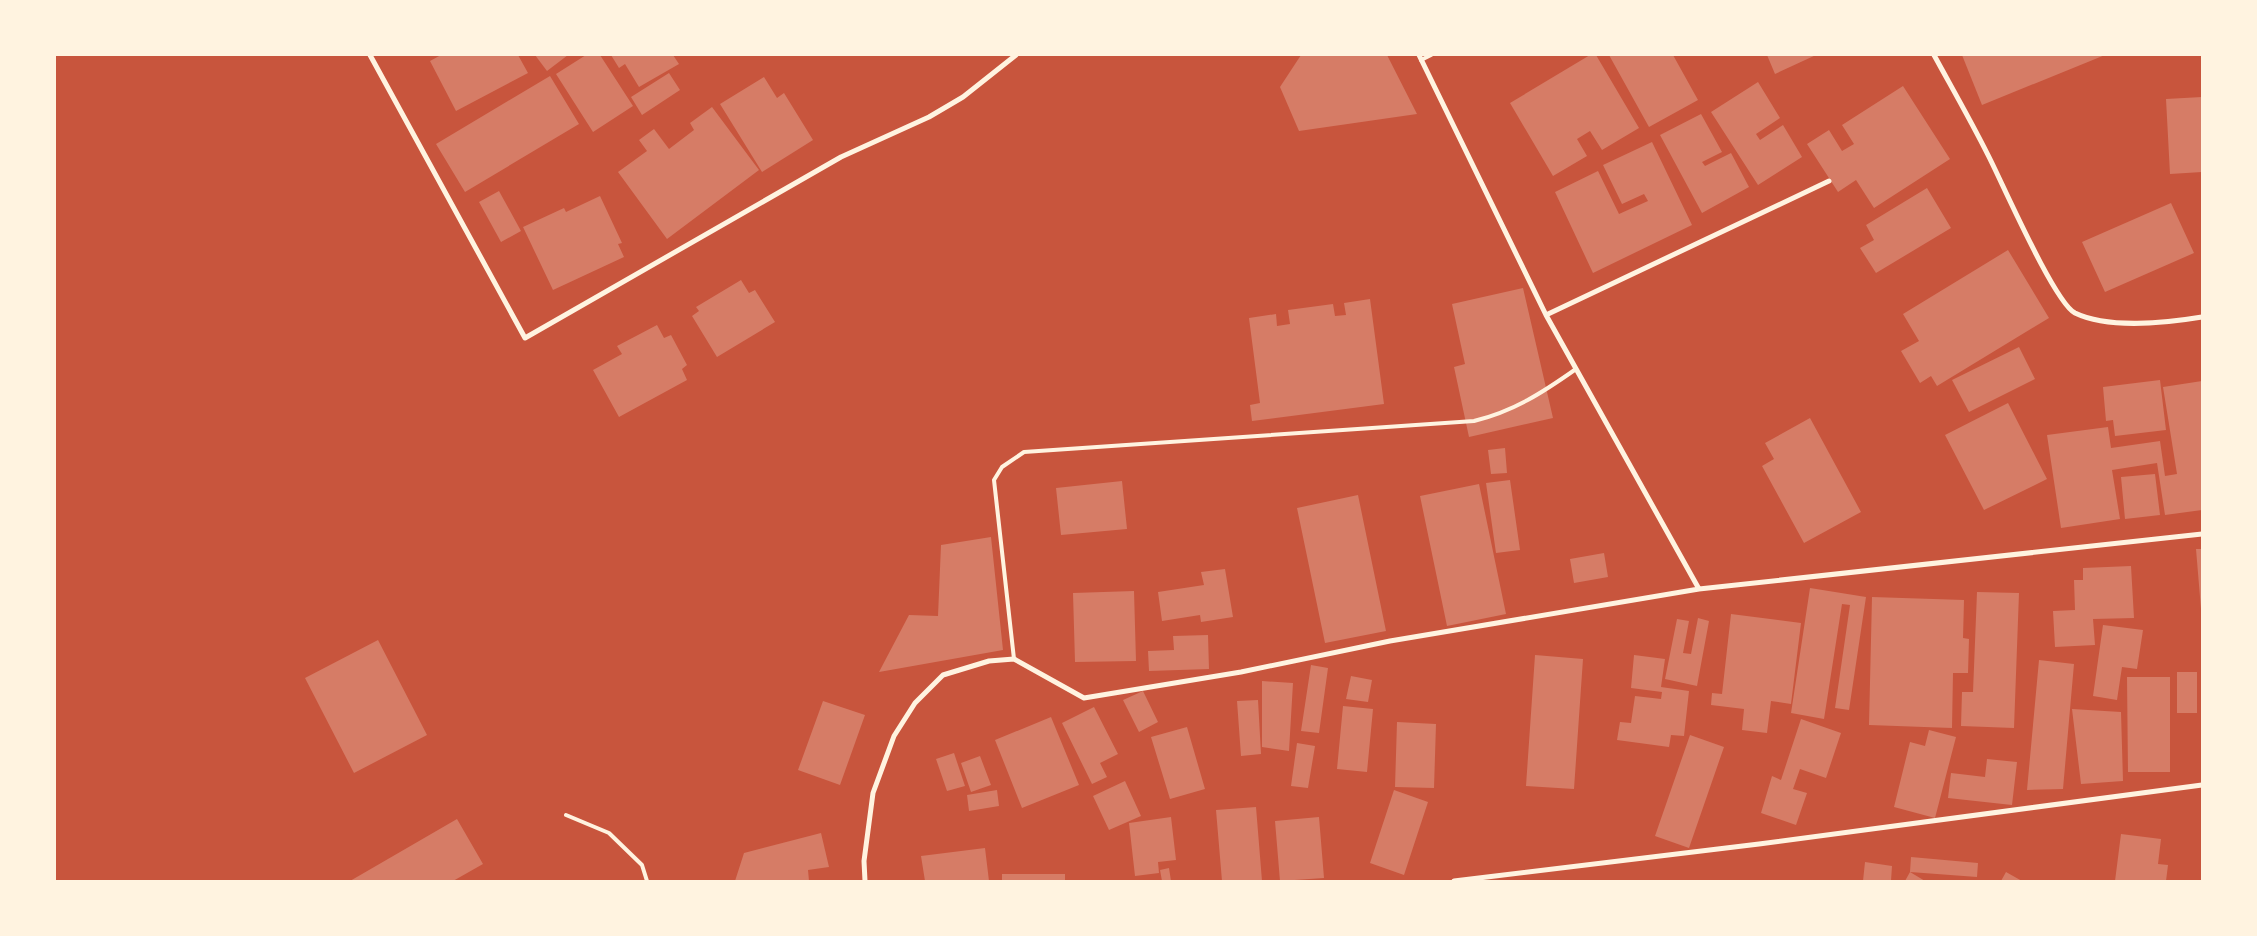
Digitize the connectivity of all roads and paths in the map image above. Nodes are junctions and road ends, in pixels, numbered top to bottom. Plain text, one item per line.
1 (370, 55) edge
2 (1016, 55) edge
3 (1431, 55) edge
4 (1934, 55) edge
5 (1420, 58) edge
6 (1829, 181) dead end
7 (1546, 315) junction
8 (2202, 317) edge
9 (1576, 369) junction
10 (2202, 534) edge
11 (1699, 589) junction
12 (1014, 659) junction
13 (2202, 785) edge
14 (566, 815) dead end
15 (647, 881) edge
16 (865, 881) edge
17 (1454, 881) edge

1 - 2 street
3 - 5 lane
4 - 8 street
5 - 7 street
6 - 7 street
7 - 9 street
9 - 11 street
9 - 12 lane
10 - 11 street
11 - 12 street
12 - 16 street
13 - 17 street
14 - 15 lane

